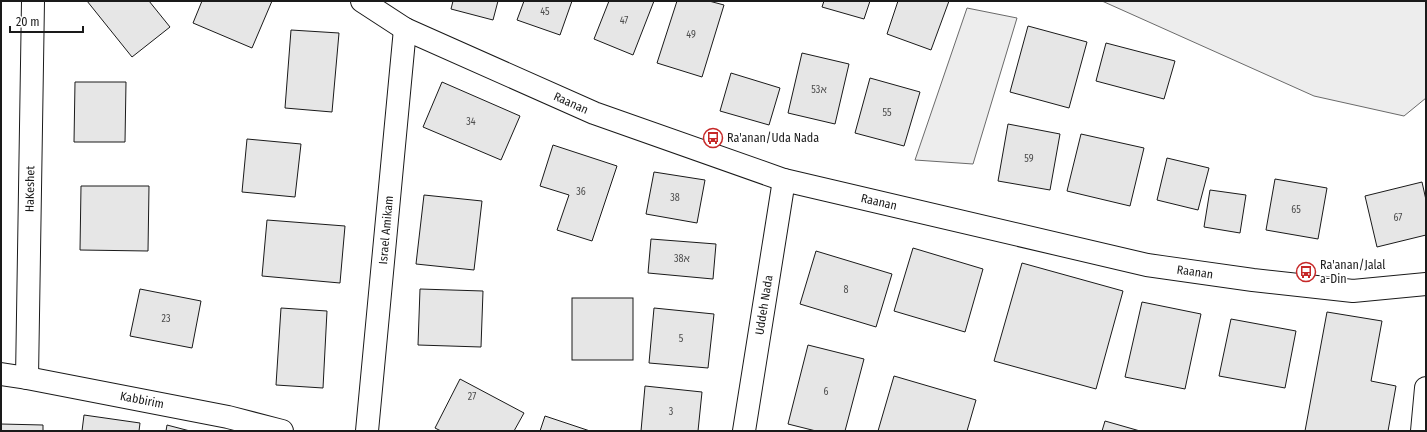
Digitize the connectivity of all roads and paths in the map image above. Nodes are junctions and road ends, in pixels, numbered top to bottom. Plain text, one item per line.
1 (33, 1) edge
2 (362, 1) edge
3 (405, 29) junction
4 (784, 180) junction
5 (1426, 284) edge
6 (1, 374) edge
7 (27, 378) junction
8 (1426, 388) edge
9 (282, 431) edge
10 (367, 431) edge
11 (744, 431) edge
12 (1422, 431) edge

1 - 7 street, HaKeshet
2 - 3 street, Raanan
3 - 4 street, Raanan
3 - 10 street, Israel Amikam
4 - 5 street, Raanan
4 - 11 street, Uddeh Nada
6 - 7 street, Kabbirim
7 - 9 street, Kabbirim
8 - 12 street

